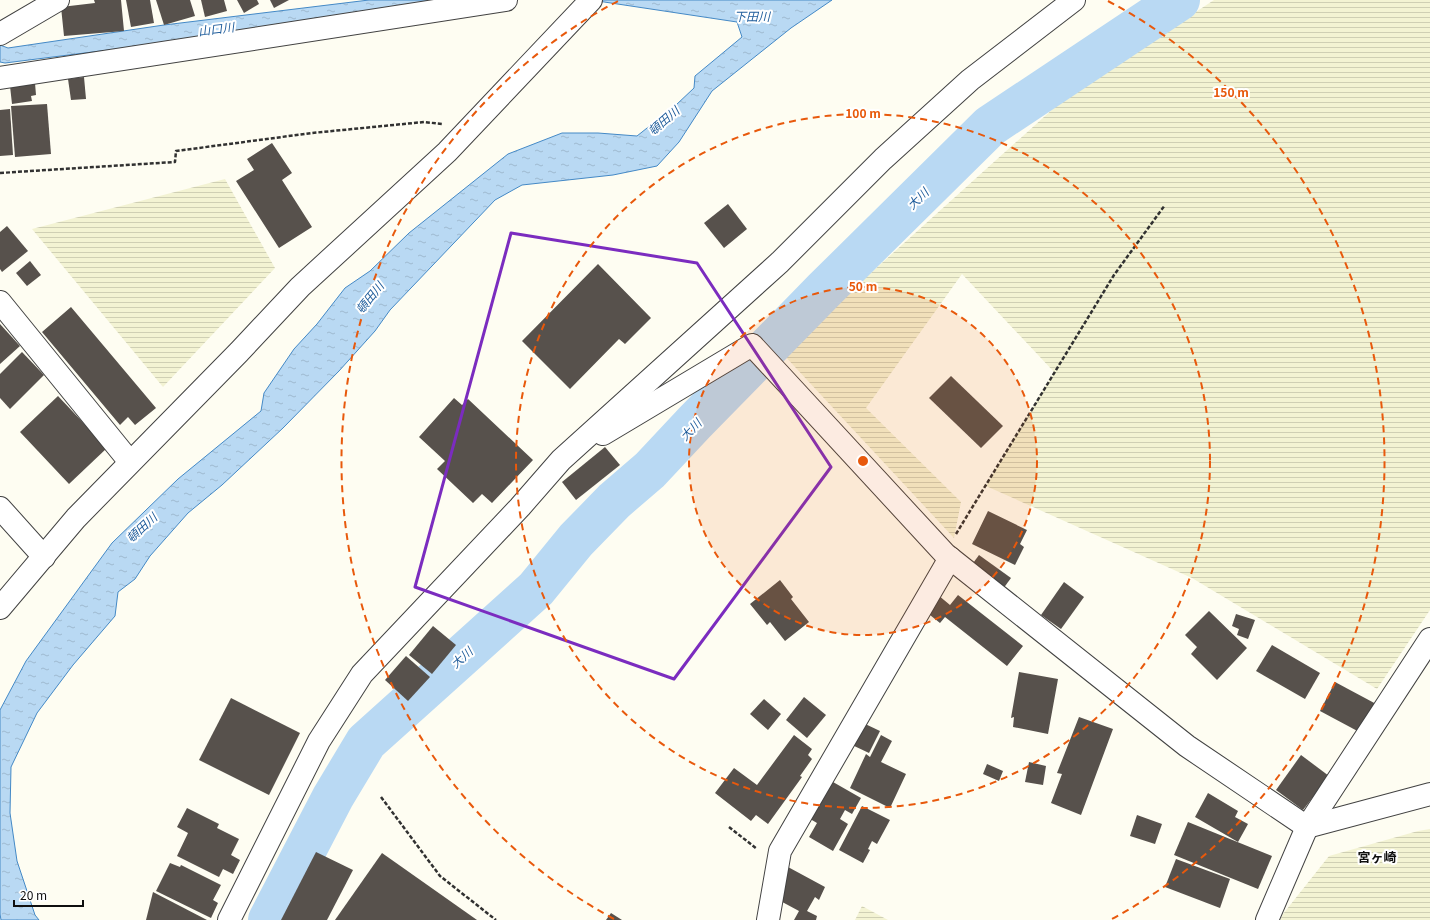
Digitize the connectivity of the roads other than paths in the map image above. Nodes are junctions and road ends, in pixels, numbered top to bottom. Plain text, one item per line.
1 (58, 0) edge
2 (506, 0) edge
3 (591, 0) edge
4 (1074, 0) edge
5 (0, 34) edge
6 (0, 78) edge
7 (0, 302) edge
8 (561, 460) junction
9 (130, 462) junction
10 (0, 508) edge
11 (947, 556) junction
12 (44, 557) junction
13 (0, 608) edge
14 (1430, 639) edge
15 (1430, 794) edge
16 (1307, 827) junction
17 (230, 920) edge
18 (768, 920) edge
19 (1266, 920) edge

1 - 5 street
2 - 6 street
3 - 9 street
4 - 8 street
7 - 9 street
8 - 11 street
8 - 17 street
9 - 12 street
10 - 12 street
11 - 16 street
11 - 18 street
12 - 13 street
14 - 16 street
15 - 16 street
16 - 19 street

